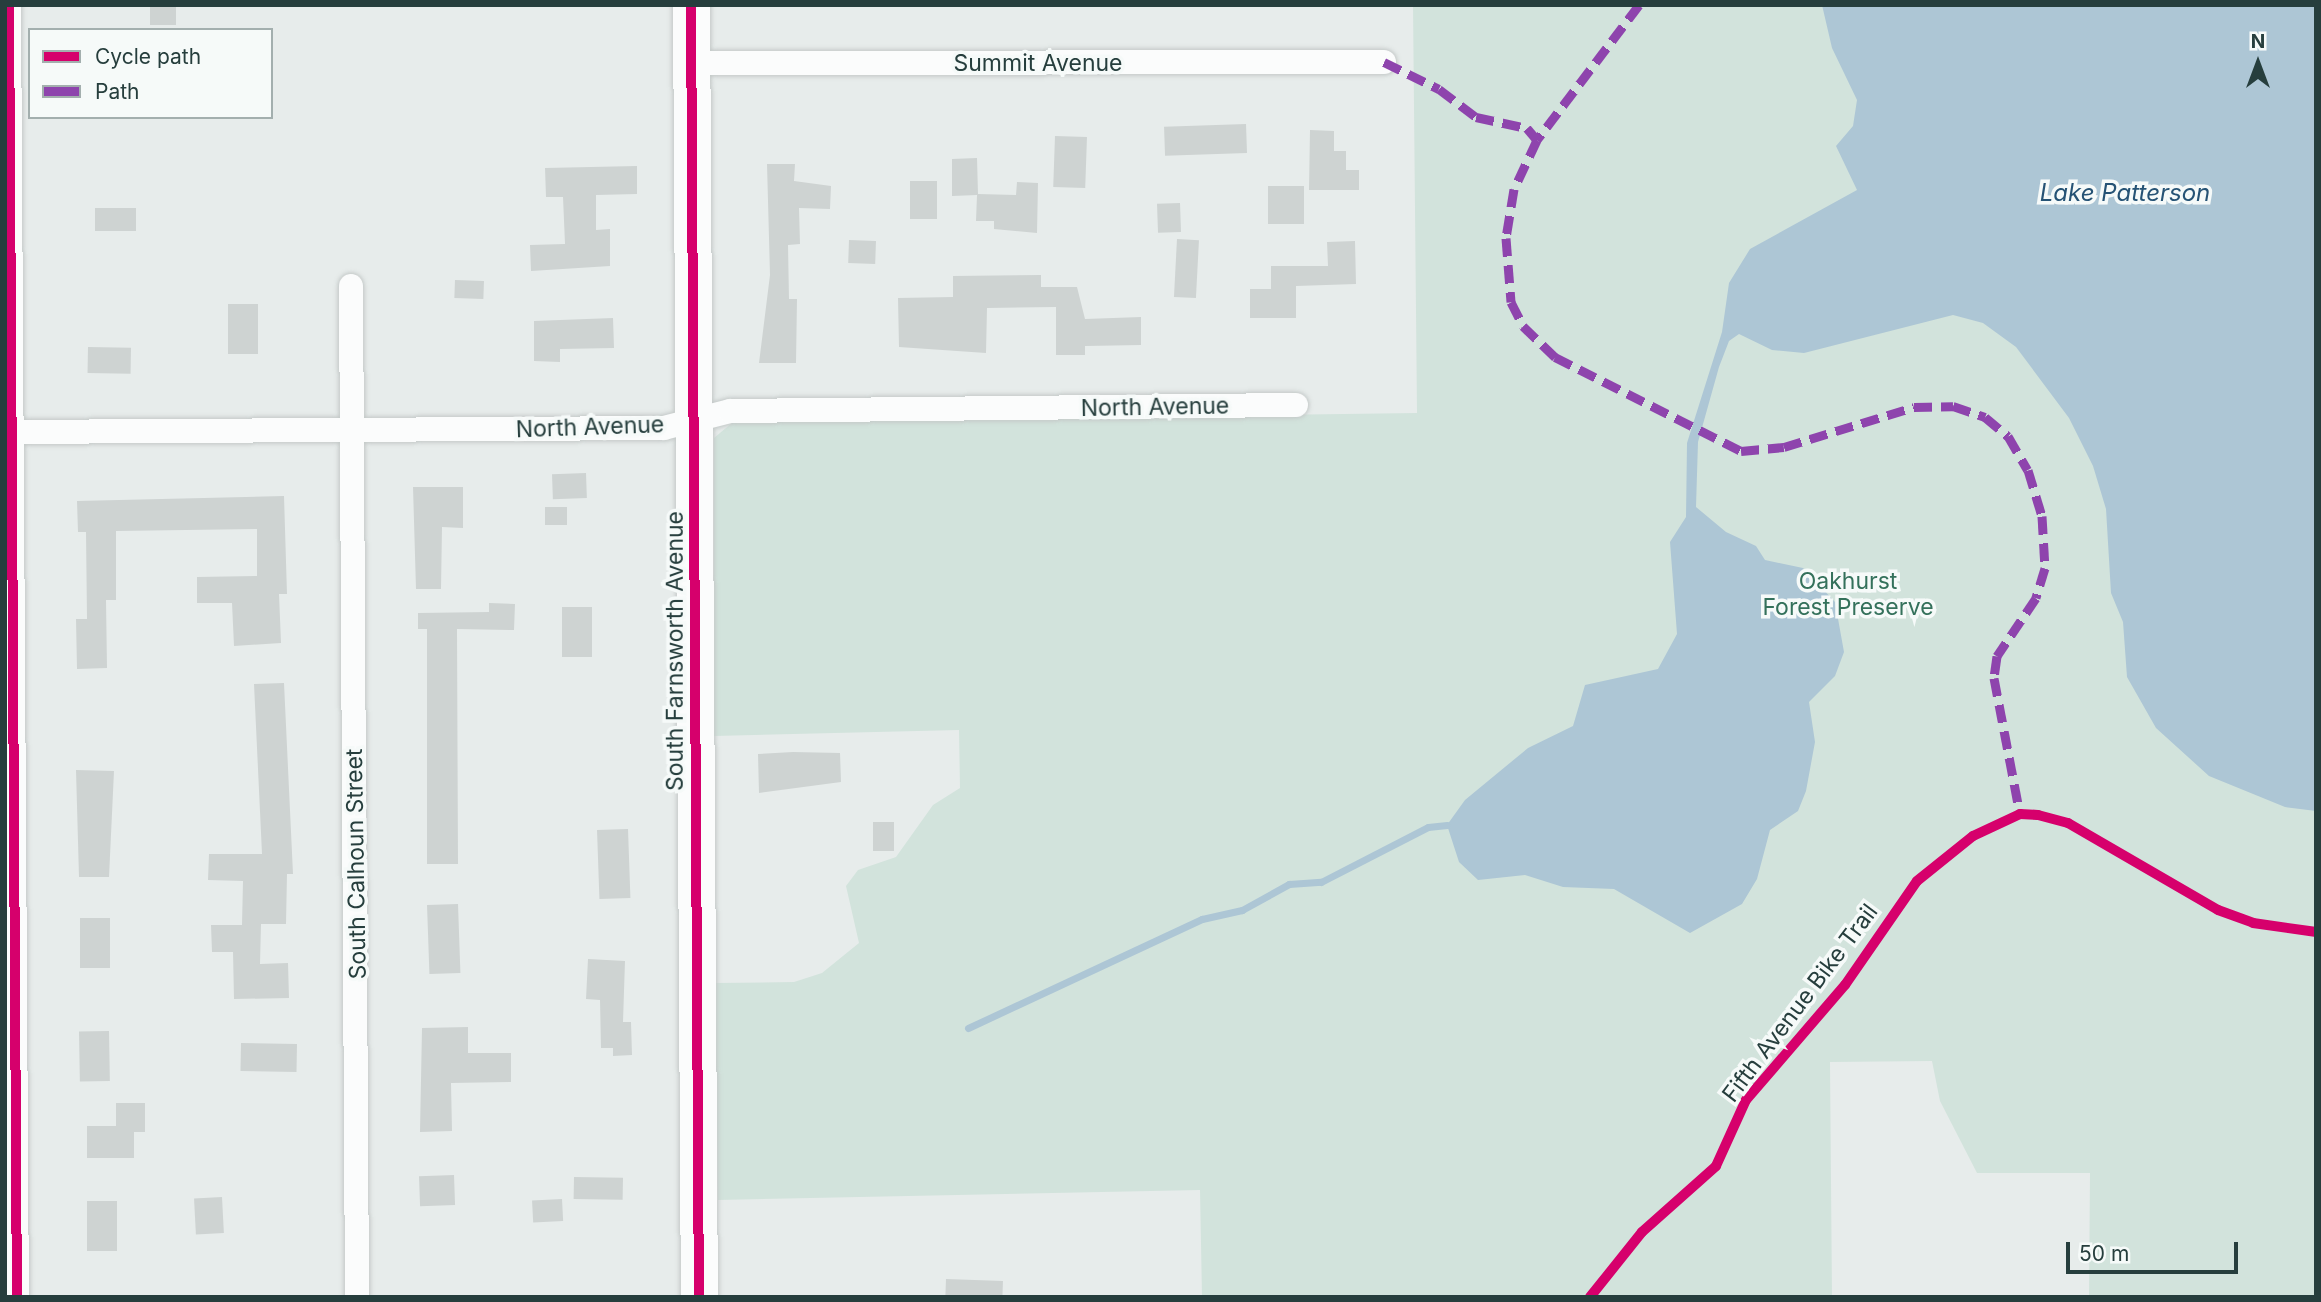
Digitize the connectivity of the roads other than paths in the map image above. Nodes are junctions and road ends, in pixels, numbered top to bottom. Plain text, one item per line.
1 (9, 5) edge
2 (691, 5) edge
3 (1384, 62) dead end
4 (691, 63) junction
5 (6, 198) edge
6 (351, 286) dead end
7 (1296, 405) dead end
8 (696, 420) junction
9 (9, 432) junction
10 (350, 432) junction
11 (17, 1297) edge
12 (357, 1297) edge
13 (699, 1297) edge

1 - 5 street
2 - 4 street, South Farnsworth Avenue
3 - 4 street, Summit Avenue
4 - 8 street, South Farnsworth Avenue
5 - 9 street
6 - 10 street, South Calhoun Street
7 - 8 street, North Avenue
8 - 10 street, North Avenue
8 - 13 street, South Farnsworth Avenue
9 - 10 street, North Avenue
9 - 11 street
10 - 12 street, South Calhoun Street

